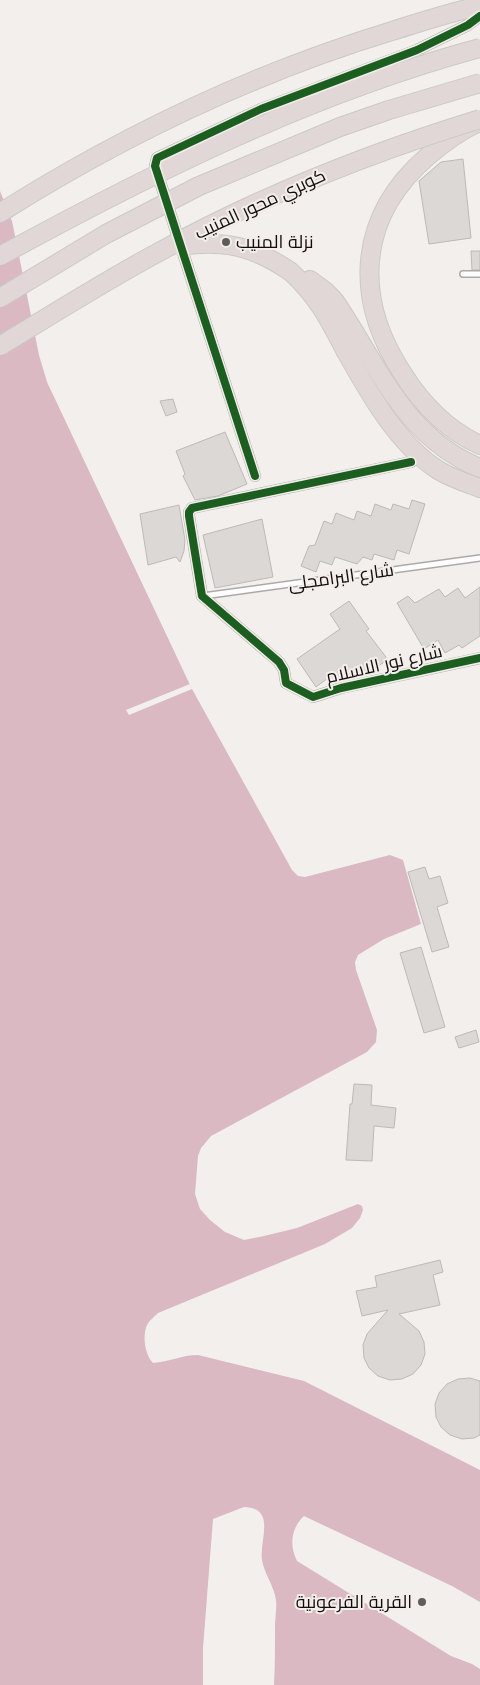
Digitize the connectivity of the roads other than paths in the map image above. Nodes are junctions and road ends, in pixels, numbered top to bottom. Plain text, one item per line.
1 (478, 8) edge
2 (480, 48) edge
3 (480, 83) edge
4 (480, 121) edge
5 (0, 213) edge
6 (160, 251) junction
7 (0, 256) edge
8 (291, 272) junction
9 (463, 274) dead end
10 (480, 274) edge
11 (0, 298) edge
12 (0, 346) edge
13 (480, 445) edge
14 (411, 462) dead end
15 (480, 468) edge
16 (255, 476) dead end
17 (480, 488) edge
18 (480, 558) edge
19 (202, 596) junction
20 (480, 658) edge

1 - 5 highway
1 - 16 street
2 - 7 highway, bridge
3 - 11 highway, bridge
4 - 6 highway, كوبري محور المنيب, bridge
4 - 13 highway
6 - 8 highway, bridge
6 - 12 highway, كوبري محور المنيب, bridge
8 - 15 highway
8 - 17 highway
9 - 10 lane
14 - 19 street
18 - 19 lane, شارع البرامجلى
19 - 20 street, شارع نور الاسلام

